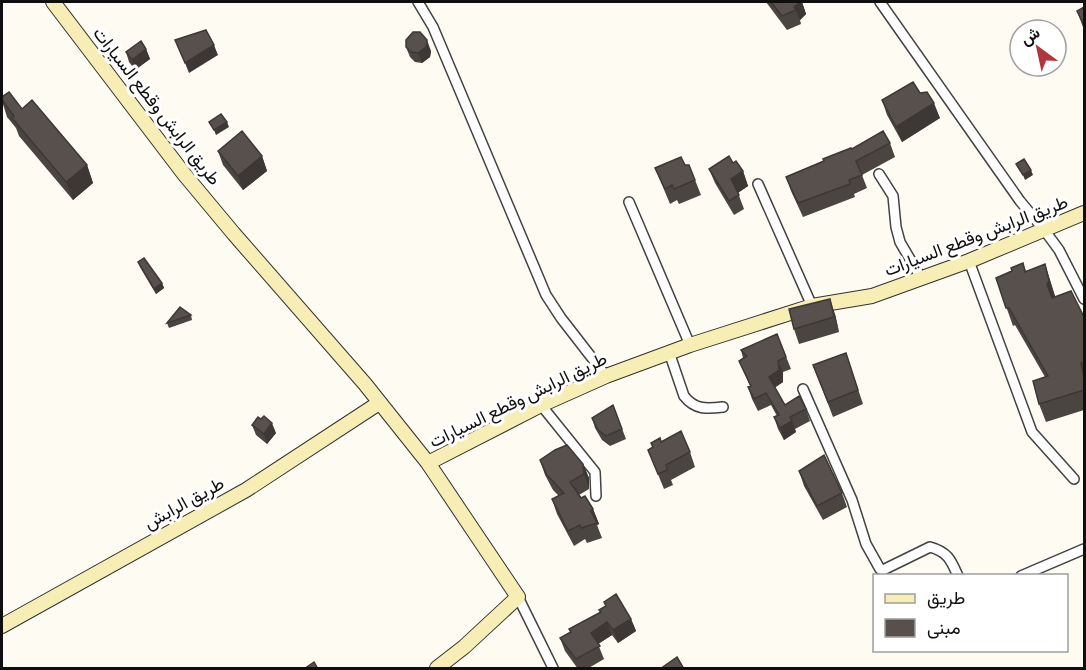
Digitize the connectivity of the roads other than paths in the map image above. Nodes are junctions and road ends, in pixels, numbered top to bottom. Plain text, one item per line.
1 (54, 2) edge
2 (418, 2) edge
3 (880, 2) edge
4 (879, 174) dead end
5 (758, 184) dead end
6 (629, 202) dead end
7 (1084, 213) edge
8 (1045, 231) junction
9 (969, 261) junction
10 (921, 278) junction
11 (1084, 298) edge
12 (813, 306) junction
13 (690, 345) junction
14 (669, 352) junction
15 (606, 376) junction
16 (802, 389) dead end
17 (379, 403) junction
18 (541, 405) junction
19 (723, 407) dead end
20 (428, 464) junction
21 (1074, 479) dead end
22 (596, 496) dead end
23 (1084, 549) edge
24 (957, 574) edge
25 (1026, 574) edge
26 (518, 597) junction
27 (2, 626) edge
28 (437, 669) edge
29 (553, 669) edge

1 - 17 main road, طريق الرابش وقطع السيارات
2 - 15 street
3 - 8 street
4 - 10 street
5 - 12 street
6 - 13 street
7 - 8 main road, طريق الرابش وقطع السيارات
8 - 9 main road, طريق الرابش وقطع السيارات
8 - 11 street
9 - 10 main road, طريق الرابش وقطع السيارات
9 - 21 street
10 - 12 main road, طريق الرابش وقطع السيارات
12 - 13 main road, طريق الرابش وقطع السيارات
13 - 14 main road, طريق الرابش وقطع السيارات
14 - 15 main road, طريق الرابش وقطع السيارات
14 - 19 street
15 - 18 main road, طريق الرابش وقطع السيارات
16 - 24 street
17 - 20 main road, طريق الرابش وقطع السيارات
17 - 27 main road, طريق الرابش
18 - 20 main road, طريق الرابش وقطع السيارات
18 - 22 street
20 - 26 main road
23 - 25 street
26 - 28 main road
26 - 29 street

